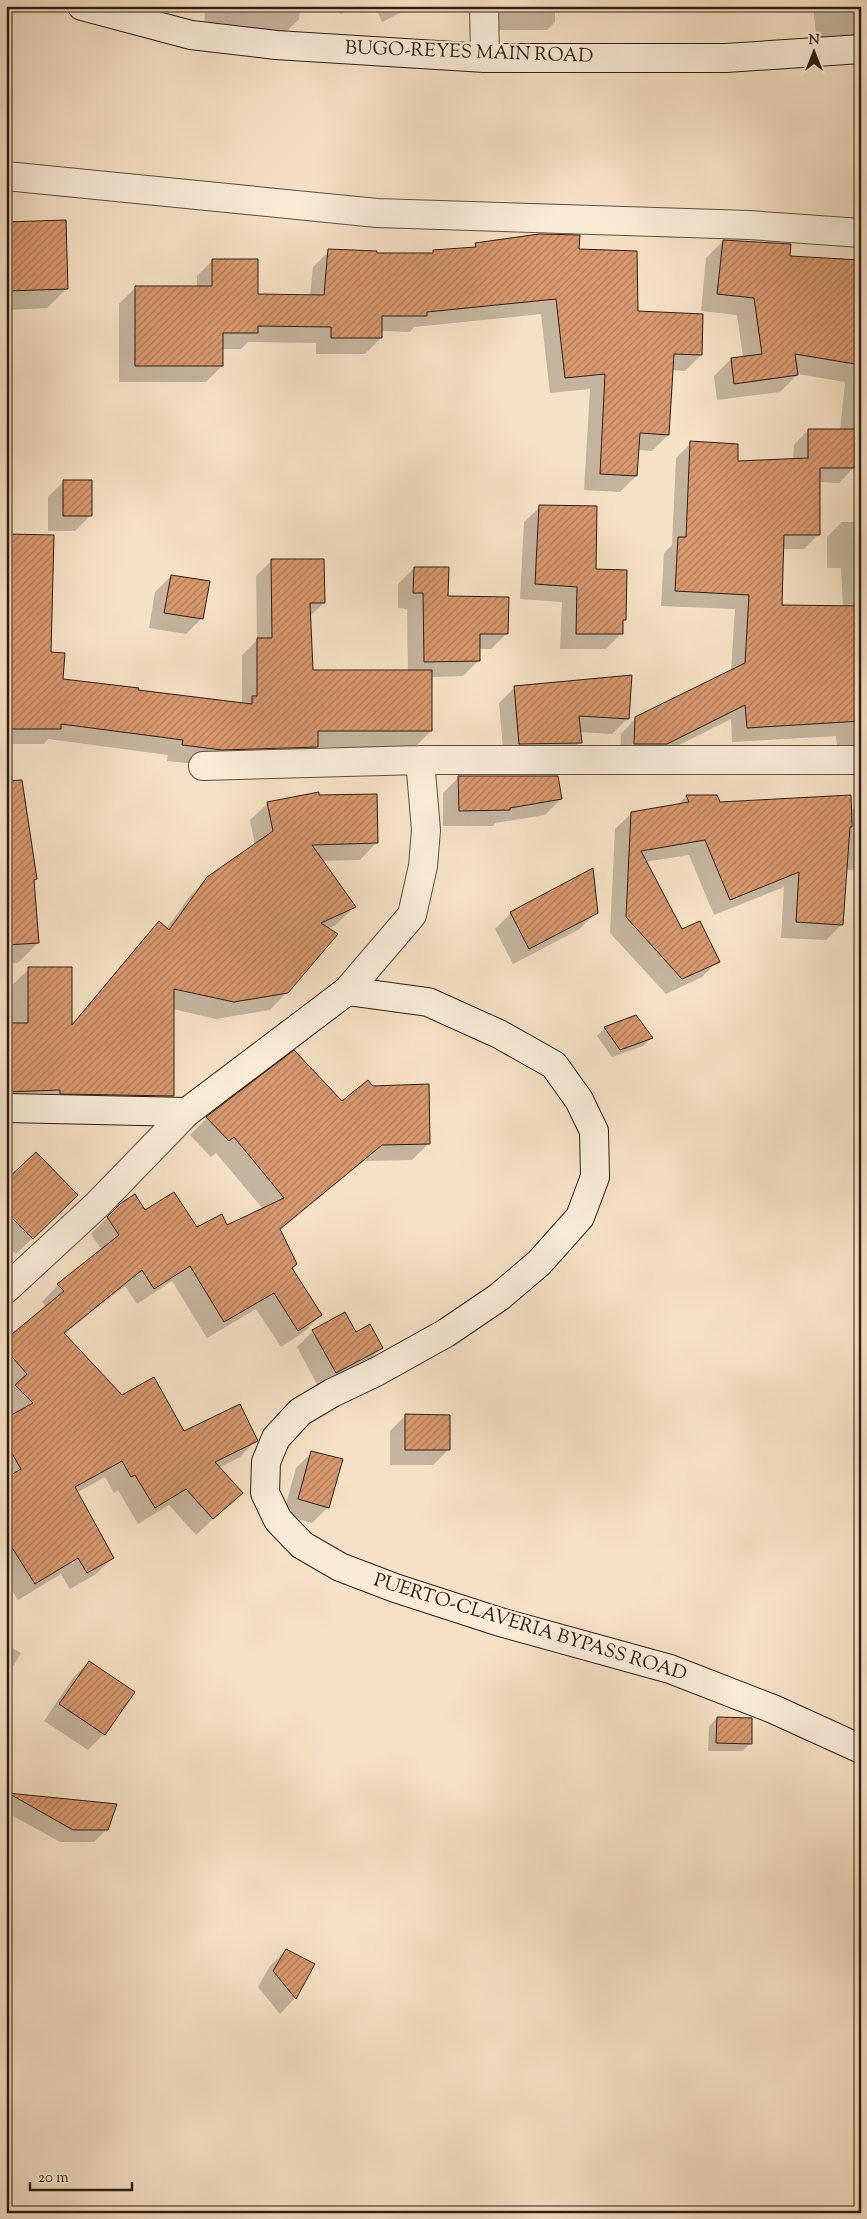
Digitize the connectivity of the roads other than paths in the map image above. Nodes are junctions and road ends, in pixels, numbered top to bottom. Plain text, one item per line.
1 (82, 6) edge
2 (484, 6) edge
3 (122, 12) edge
4 (861, 49) edge
5 (485, 58) junction
6 (6, 176) edge
7 (861, 233) edge
8 (420, 760) junction
9 (861, 760) edge
10 (203, 766) dead end
11 (347, 991) junction
12 (6, 1108) edge
13 (187, 1112) junction
14 (6, 1289) edge
15 (861, 1749) edge

1 - 3 street, BUGO-REYES MAIN ROAD
2 - 5 street
3 - 5 street, BUGO-REYES MAIN ROAD
4 - 5 street, BUGO-REYES MAIN ROAD
6 - 7 street
8 - 9 street
8 - 10 street
8 - 11 street
11 - 13 street
11 - 15 street, PUERTO-CLAVERIA BYPASS ROAD
12 - 13 street
13 - 14 street

